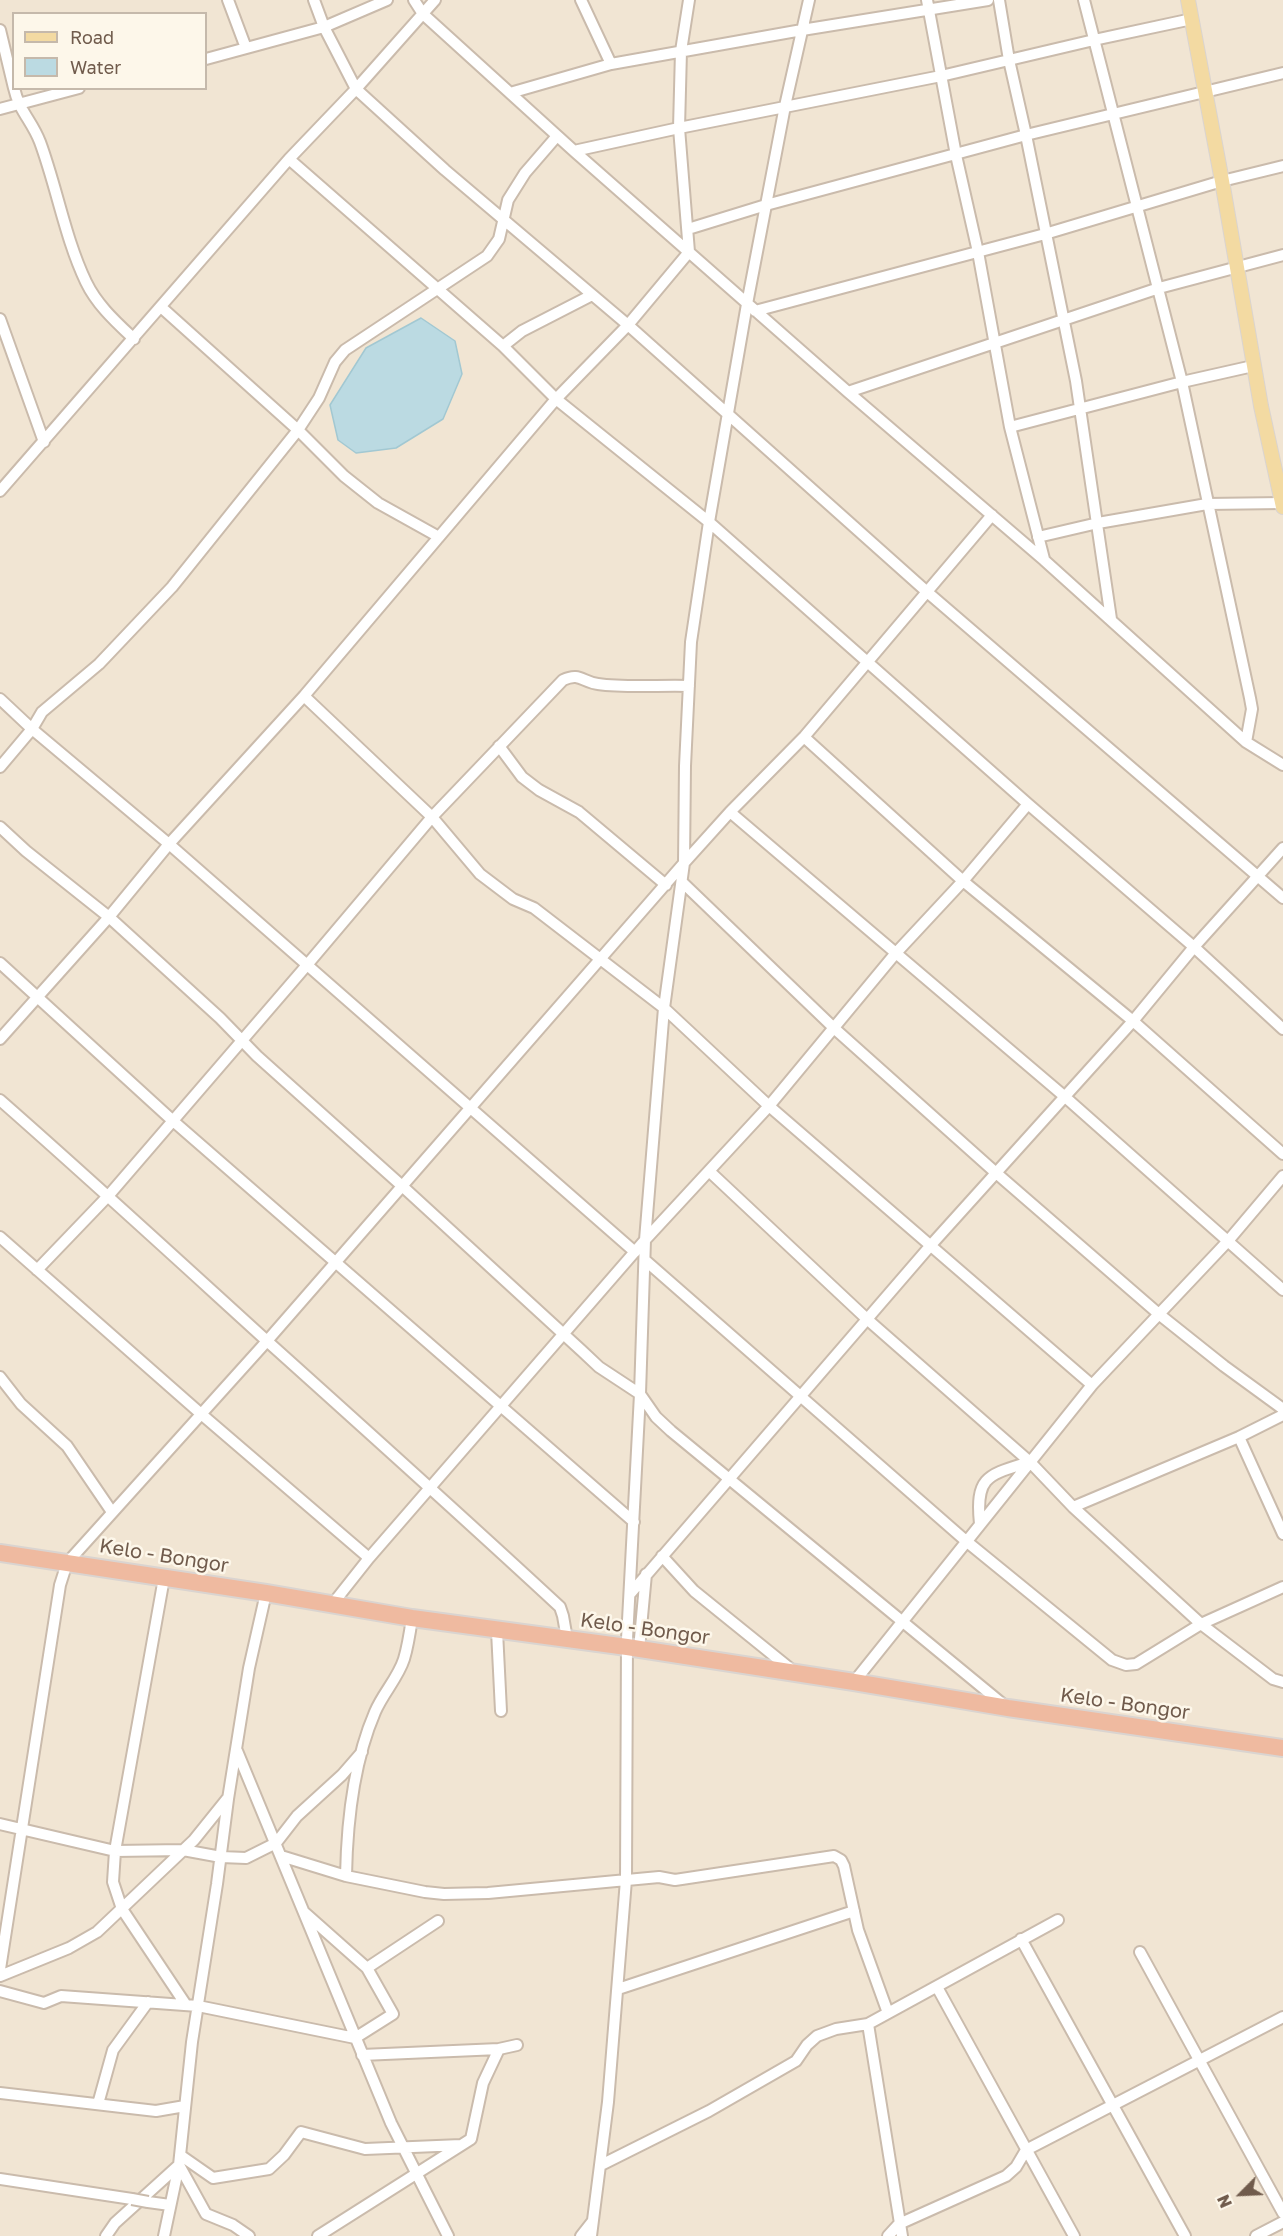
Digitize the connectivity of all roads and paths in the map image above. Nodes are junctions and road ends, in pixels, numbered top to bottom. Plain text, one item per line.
1 (228, 0) edge
2 (314, 0) edge
3 (387, 0) edge
4 (414, 0) edge
5 (435, 0) edge
6 (581, 0) edge
7 (689, 0) edge
8 (809, 0) edge
9 (988, 0) edge
10 (999, 0) edge
11 (1084, 0) edge
12 (1188, 0) edge
13 (928, 5) edge
14 (423, 14) junction
15 (1192, 19) junction
16 (324, 27) junction
17 (0, 30) edge
18 (802, 30) junction
19 (1094, 40) junction
20 (246, 48) junction
21 (681, 51) junction
22 (207, 58) edge
23 (1009, 60) junction
24 (611, 64) junction
25 (1283, 73) edge
26 (941, 76) junction
27 (12, 80) edge
28 (356, 89) junction
29 (14, 90) edge
30 (71, 90) edge
31 (1206, 92) junction
32 (510, 93) junction
33 (17, 104) junction
34 (785, 106) junction
35 (0, 109) edge
36 (1112, 113) junction
37 (679, 128) junction
38 (1026, 135) junction
39 (557, 136) junction
40 (574, 151) junction
41 (956, 155) junction
42 (289, 159) junction
43 (1283, 166) edge
44 (1222, 181) junction
45 (766, 206) junction
46 (1137, 207) junction
47 (505, 221) junction
48 (688, 229) junction
49 (1045, 234) junction
50 (689, 252) junction
51 (978, 252) junction
52 (1283, 255) edge
53 (1237, 268) junction
54 (437, 288) junction
55 (1159, 288) junction
56 (592, 295) junction
57 (161, 307) junction
58 (751, 307) junction
59 (0, 319) edge
60 (1064, 320) junction
61 (628, 325) junction
62 (134, 339) junction
63 (994, 342) junction
64 (503, 346) junction
65 (1254, 366) junction
66 (1182, 382) junction
67 (848, 392) junction
68 (556, 399) junction
69 (1080, 408) junction
70 (728, 415) junction
71 (1010, 427) junction
72 (298, 430) junction
73 (44, 442) junction
74 (0, 491) edge
75 (1207, 504) junction
76 (1283, 505) edge
77 (992, 515) junction
78 (709, 522) junction
79 (1098, 523) junction
80 (439, 537) junction
81 (1038, 537) junction
82 (1044, 560) junction
83 (926, 591) junction
84 (1111, 620) junction
85 (866, 662) junction
86 (688, 686) junction
87 (304, 696) junction
88 (0, 699) edge
89 (32, 729) junction
90 (804, 737) junction
91 (1246, 742) junction
92 (499, 746) junction
93 (1283, 765) edge
94 (0, 767) edge
95 (1028, 804) junction
96 (730, 812) junction
97 (432, 817) junction
98 (0, 827) edge
99 (169, 844) junction
100 (1283, 848) edge
101 (684, 863) junction
102 (1257, 875) junction
103 (963, 881) junction
104 (682, 882) junction
105 (666, 885) junction
106 (1283, 898) edge
107 (109, 917) junction
108 (1194, 947) junction
109 (896, 954) junction
110 (601, 959) junction
111 (0, 963) edge
112 (307, 965) junction
113 (38, 997) junction
114 (664, 1008) junction
115 (1132, 1021) junction
116 (835, 1029) junction
117 (1283, 1029) edge
118 (242, 1039) junction
119 (0, 1040) edge
120 (1064, 1096) junction
121 (0, 1100) edge
122 (769, 1106) junction
123 (470, 1108) junction
124 (172, 1120) junction
125 (1283, 1154) edge
126 (709, 1172) junction
127 (995, 1173) junction
128 (1283, 1176) edge
129 (401, 1185) junction
130 (109, 1195) junction
131 (0, 1237) edge
132 (645, 1240) junction
133 (1228, 1241) junction
134 (931, 1245) junction
135 (635, 1252) junction
136 (646, 1261) junction
137 (334, 1262) junction
138 (37, 1270) junction
139 (1283, 1290) edge
140 (1160, 1315) junction
141 (868, 1320) junction
142 (564, 1334) junction
143 (267, 1341) junction
144 (0, 1377) edge
145 (1092, 1385) junction
146 (640, 1394) junction
147 (801, 1395) junction
148 (501, 1406) junction
149 (1283, 1409) edge
150 (200, 1413) junction
151 (1283, 1415) edge
152 (1239, 1437) junction
153 (1030, 1462) junction
154 (730, 1478) junction
155 (431, 1487) junction
156 (1074, 1507) junction
157 (112, 1512) junction
158 (634, 1522) junction
159 (980, 1524) junction
160 (1283, 1534) edge
161 (966, 1540) junction
162 (0, 1553) edge
163 (662, 1556) junction
164 (369, 1558) junction
165 (67, 1563) junction
166 (646, 1574) junction
167 (164, 1578) junction
168 (1283, 1587) edge
169 (266, 1593) junction
170 (630, 1594) junction
171 (331, 1606) junction
172 (412, 1618) junction
173 (902, 1621) junction
174 (1201, 1624) junction
175 (497, 1630) junction
176 (567, 1639) junction
177 (633, 1648) junction
178 (795, 1673) junction
179 (854, 1682) junction
180 (1283, 1682) edge
181 (1008, 1708) junction
182 (501, 1711) dead end
183 (1283, 1748) edge
184 (237, 1751) junction
185 (362, 1752) junction
186 (228, 1799) junction
187 (0, 1824) edge
188 (22, 1830) junction
189 (276, 1843) junction
190 (183, 1850) junction
191 (115, 1851) junction
192 (281, 1856) junction
193 (221, 1857) junction
194 (346, 1876) junction
195 (626, 1880) junction
196 (122, 1910) junction
197 (854, 1911) junction
198 (306, 1912) junction
199 (1058, 1920) dead end
200 (438, 1921) dead end
201 (1022, 1939) junction
202 (1140, 1952) dead end
203 (367, 1968) junction
204 (0, 1969) edge
205 (0, 1976) edge
206 (937, 1987) junction
207 (618, 1989) junction
208 (0, 1991) edge
209 (148, 2002) junction
210 (186, 2005) junction
211 (198, 2006) junction
212 (888, 2013) junction
213 (1283, 2018) edge
214 (868, 2024) junction
215 (355, 2038) junction
216 (516, 2045) dead end
217 (499, 2049) junction
218 (362, 2055) junction
219 (1201, 2060) junction
220 (0, 2093) edge
221 (98, 2104) junction
222 (185, 2106) junction
223 (1114, 2106) junction
224 (461, 2145) junction
225 (403, 2147) junction
226 (1026, 2150) junction
227 (179, 2160) junction
228 (601, 2165) junction
229 (417, 2173) junction
230 (0, 2179) edge
231 (170, 2205) junction
232 (1283, 2213) edge
233 (592, 2222) junction
234 (1283, 2222) edge
235 (899, 2224) junction
236 (106, 2236) edge
237 (164, 2236) edge
238 (249, 2236) edge
239 (318, 2236) edge
240 (448, 2236) edge
241 (581, 2236) edge
242 (591, 2236) edge
243 (888, 2236) edge
244 (902, 2236) edge
245 (1074, 2236) edge
246 (1185, 2236) edge
247 (1256, 2236) edge

1 - 20 street
2 - 16 street
3 - 16 street
4 - 14 street
5 - 14 street
6 - 24 street
7 - 21 street
8 - 18 street
9 - 13 street
10 - 23 street
11 - 19 street
12 - 15 main road
13 - 18 street
13 - 26 street
14 - 28 street
14 - 32 street
15 - 19 street
15 - 31 main road
16 - 20 street
16 - 28 street
17 - 27 street
18 - 21 street
18 - 34 street
19 - 23 street
19 - 36 street
20 - 22 street
21 - 24 street
21 - 37 street
23 - 26 street
23 - 38 street
24 - 32 street
25 - 31 street
26 - 34 street
26 - 41 street
28 - 42 street
28 - 47 street
29 - 33 street
30 - 33 street
31 - 36 street
31 - 44 main road
32 - 39 street
33 - 35 street
33 - 62 street
34 - 37 street
34 - 45 street
36 - 38 street
36 - 46 street
37 - 40 street
37 - 48 street
38 - 41 street
38 - 49 street
39 - 40 street
39 - 47 street
40 - 50 street
41 - 45 street
41 - 51 street
42 - 54 street
42 - 57 street
43 - 44 street
44 - 46 street
44 - 53 main road
45 - 48 street
45 - 58 street
46 - 49 street
46 - 55 street
47 - 54 street
47 - 56 street
48 - 50 street
49 - 51 street
49 - 60 street
50 - 58 street
50 - 61 street
51 - 58 street
51 - 63 street
52 - 53 street
53 - 55 street
53 - 65 main road
54 - 64 street
54 - 72 street
55 - 60 street
55 - 66 street
56 - 61 street
56 - 64 street
57 - 62 street
57 - 72 street
58 - 67 street
58 - 70 street
59 - 73 street
60 - 63 street
60 - 69 street
61 - 68 street
61 - 70 street
62 - 73 street
63 - 67 street
63 - 71 street
64 - 68 street
65 - 66 street
65 - 76 main road
66 - 69 street
66 - 75 street
67 - 77 street
68 - 78 street
68 - 80 street
69 - 71 street
69 - 79 street
70 - 78 street
70 - 83 street
71 - 81 street
72 - 80 street
72 - 89 street
73 - 74 street
75 - 76 street
75 - 79 street
75 - 91 street
77 - 82 street
77 - 83 street
78 - 85 street
78 - 86 street
79 - 81 street
79 - 84 street
80 - 87 street
81 - 82 street
82 - 84 street
83 - 85 street
83 - 102 street
84 - 91 street
85 - 90 street
85 - 95 street
86 - 92 street
86 - 101 street
87 - 97 street
87 - 99 street
88 - 89 street
89 - 94 street
89 - 99 street
90 - 96 street
90 - 103 street
91 - 93 street
92 - 97 street
92 - 105 street
95 - 103 street
95 - 108 street
96 - 101 street
96 - 109 street
97 - 110 street
97 - 112 street
98 - 107 street
99 - 107 street
99 - 112 street
100 - 102 street
101 - 104 street
101 - 105 street
102 - 106 street
102 - 108 street
103 - 109 street
103 - 115 street
104 - 114 street
104 - 116 street
105 - 110 street
107 - 113 street
107 - 118 street
108 - 115 street
108 - 117 street
109 - 116 street
109 - 120 street
110 - 114 street
110 - 123 street
111 - 113 street
112 - 118 street
112 - 123 street
113 - 119 street
113 - 124 street
114 - 122 street
114 - 132 street
115 - 120 street
115 - 125 street
116 - 122 street
116 - 127 street
118 - 124 street
118 - 129 street
120 - 127 street
120 - 133 street
121 - 130 street
122 - 126 street
122 - 134 street
123 - 129 street
123 - 135 street
124 - 130 street
124 - 137 street
126 - 132 street
126 - 141 street
127 - 134 street
127 - 140 street
128 - 133 street
129 - 137 street
129 - 142 street
130 - 138 street
130 - 143 street
131 - 138 street
132 - 135 street
132 - 136 street
133 - 139 street
133 - 140 street
134 - 141 street
134 - 145 street
135 - 142 street
136 - 146 street
136 - 147 street
137 - 143 street
137 - 148 street
138 - 150 street
140 - 145 street
140 - 149 street
141 - 147 street
141 - 153 street
142 - 146 street
142 - 148 street
143 - 150 street
143 - 155 street
144 - 157 street
145 - 153 street
146 - 154 street
146 - 158 street
147 - 154 street
147 - 161 street
148 - 155 street
148 - 158 street
150 - 157 street
150 - 164 street
151 - 152 street
152 - 156 street
152 - 160 street
153 - 156 street
153 - 159 street
153 - 159 street
154 - 163 street
154 - 173 street
155 - 164 street
155 - 176 street
156 - 174 street
157 - 165 street
158 - 170 street
159 - 161 street
161 - 173 street
161 - 174 street
162 - 165 highway, Kelo - Bongor
163 - 166 street
163 - 178 street
164 - 171 street
165 - 167 highway, Kelo - Bongor
165 - 188 street
166 - 170 street
166 - 177 street
167 - 169 highway, Kelo - Bongor
167 - 191 street
168 - 174 street
169 - 171 highway, Kelo - Bongor
169 - 184 street
170 - 177 street
171 - 172 highway, Kelo - Bongor
172 - 175 highway, Kelo - Bongor
172 - 185 street
173 - 179 street
173 - 181 street
174 - 180 street
175 - 176 highway, Kelo - Bongor
175 - 182 street
176 - 177 highway, Kelo - Bongor
177 - 178 highway, Kelo - Bongor
177 - 195 street
178 - 179 highway, Kelo - Bongor
179 - 181 highway, Kelo - Bongor
181 - 183 highway, Kelo - Bongor
184 - 186 street
184 - 189 street
185 - 189 street
185 - 194 street
186 - 190 street
186 - 193 street
187 - 188 street
188 - 191 street
188 - 204 street
189 - 192 street
189 - 193 street
190 - 191 street
190 - 193 street
190 - 196 street
191 - 196 street
192 - 194 street
192 - 198 street
193 - 211 street
194 - 195 street
195 - 197 street
195 - 207 street
196 - 205 street
196 - 210 street
197 - 207 street
197 - 212 street
198 - 203 street
198 - 215 street
199 - 201 street
200 - 203 street
201 - 206 street
201 - 223 street
202 - 219 street
203 - 215 street
206 - 212 street
206 - 226 street
207 - 228 street
208 - 209 street
209 - 210 street
209 - 221 street
210 - 211 street
211 - 215 street
211 - 222 street
212 - 214 street
213 - 219 street
214 - 228 street
214 - 235 street
215 - 218 street
216 - 217 street
217 - 218 street
217 - 224 street
218 - 225 street
219 - 223 street
219 - 232 street
220 - 221 street
221 - 222 street
222 - 227 street
223 - 226 street
223 - 246 street
224 - 225 street
224 - 229 street
225 - 227 street
225 - 229 street
226 - 235 street
226 - 245 street
227 - 231 street
227 - 236 street
227 - 238 street
228 - 233 street
229 - 239 street
229 - 240 street
230 - 231 street, bridge
231 - 237 street
233 - 241 street
233 - 242 street
234 - 247 street
235 - 243 street
235 - 244 street

